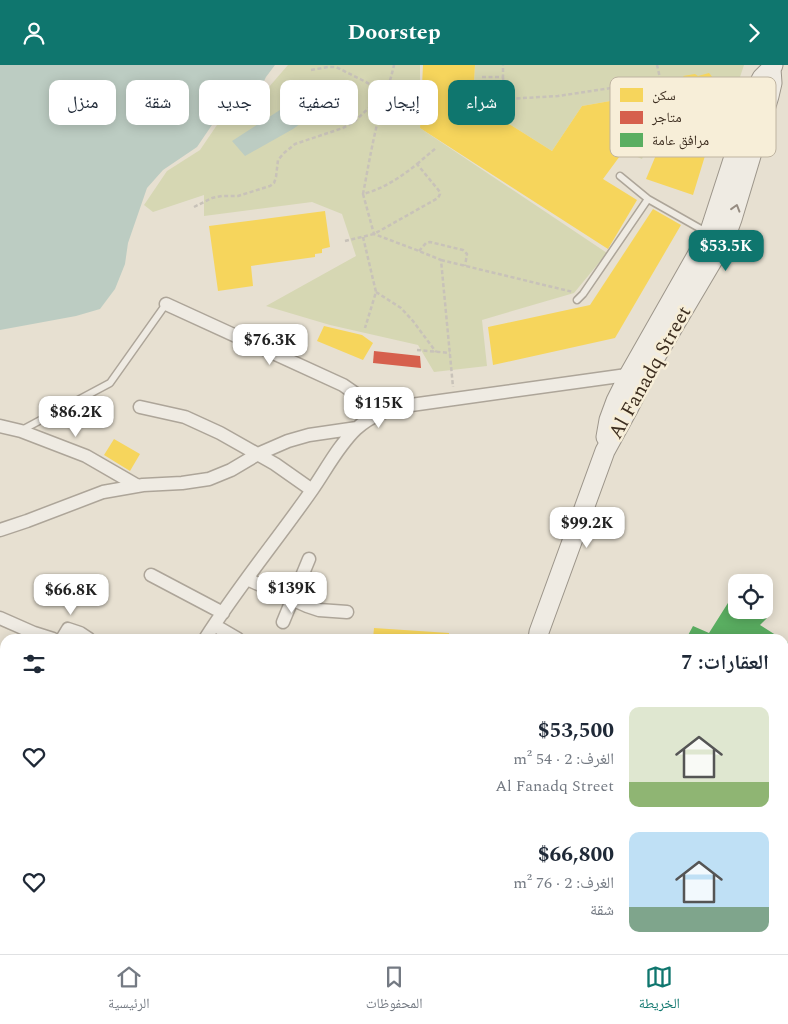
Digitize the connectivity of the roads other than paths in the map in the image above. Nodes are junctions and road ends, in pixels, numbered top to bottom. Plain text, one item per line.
1 (772, 67) edge
2 (764, 77) edge
3 (738, 157) edge
4 (620, 176) dead end
5 (648, 199) junction
6 (717, 237) junction
7 (577, 301) dead end
8 (166, 304) joint
9 (637, 374) junction
10 (140, 407) dead end
11 (382, 412) junction
12 (0, 426) edge
13 (357, 428) junction
14 (21, 431) junction
15 (258, 454) junction
16 (138, 486) junction
17 (312, 490) junction
18 (0, 530) edge
19 (309, 559) dead end
20 (151, 575) dead end
21 (247, 579) junction
22 (292, 599) junction
23 (347, 612) dead end
24 (223, 613) junction
25 (0, 618) edge
26 (282, 622) dead end
27 (214, 625) junction
28 (37, 634) edge
29 (65, 634) edge
30 (82, 634) edge
31 (208, 634) edge
32 (229, 634) edge
33 (539, 634) edge

1 - 2 street, Al Fanadq Street
3 - 6 street, Al Fanadq Street
4 - 5 lane
5 - 6 lane
5 - 7 lane
6 - 9 street, Al Fanadq Street
8 - 11 street
8 - 14 lane
9 - 11 street
9 - 33 street, Al Fanadq Street
10 - 15 street
11 - 13 street
12 - 14 street
13 - 15 street
13 - 17 street
14 - 16 street
15 - 16 street
15 - 17 street
16 - 18 street
17 - 21 street
19 - 22 street
20 - 24 street
21 - 22 street
21 - 24 street
22 - 23 street
22 - 26 street
24 - 27 street
25 - 28 street
27 - 31 street
27 - 32 street
29 - 30 street

